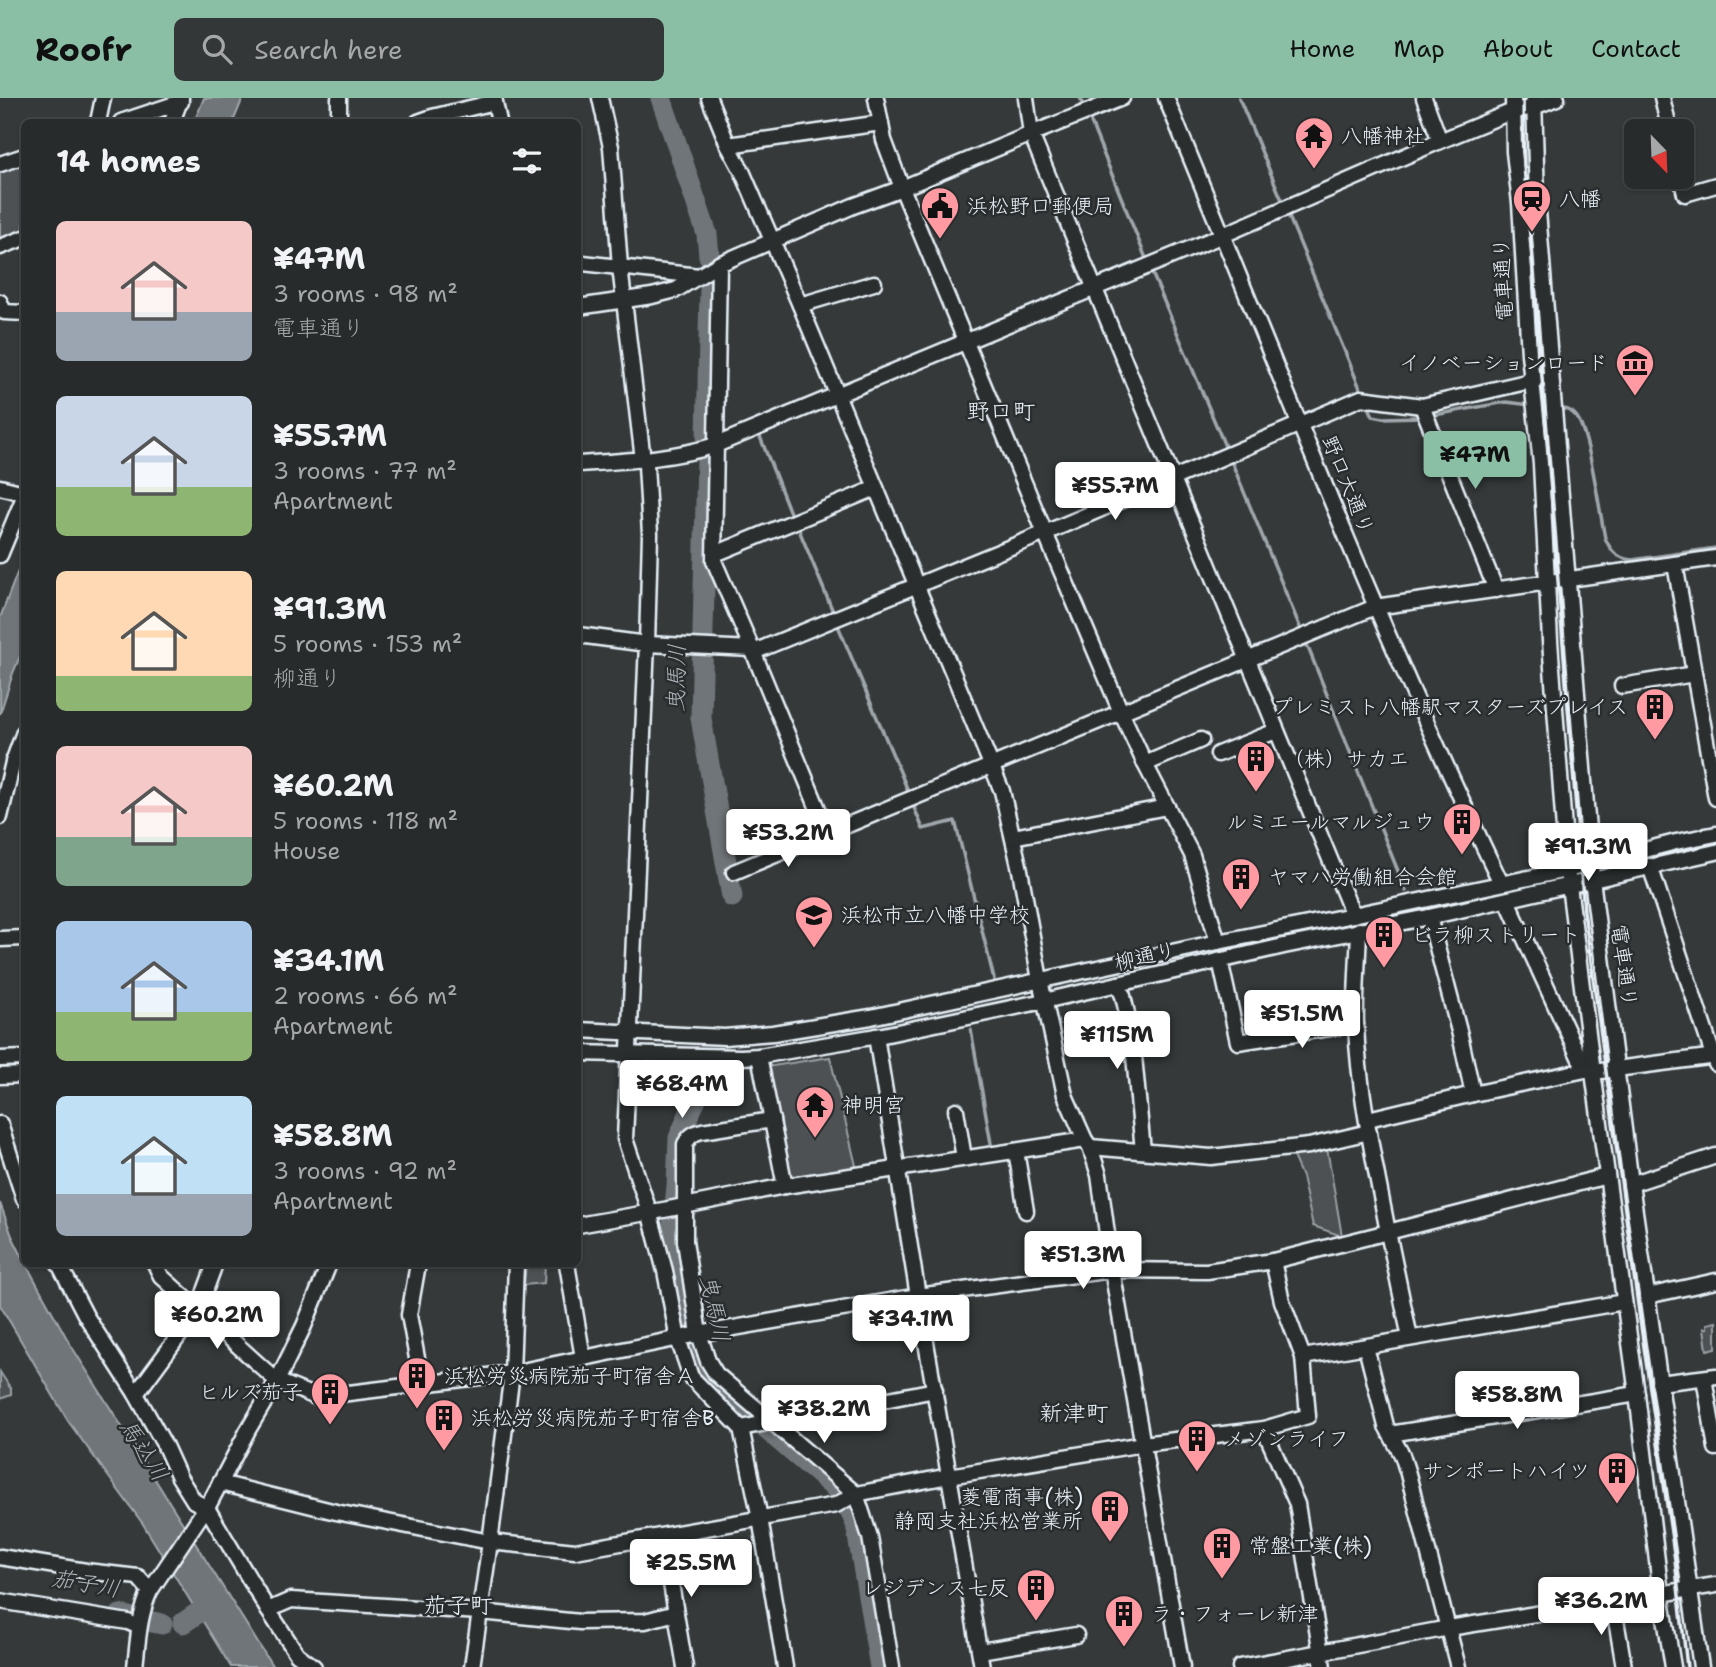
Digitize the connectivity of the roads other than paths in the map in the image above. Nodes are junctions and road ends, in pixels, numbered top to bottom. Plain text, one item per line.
1 (103, 98) edge
2 (339, 98) edge
3 (600, 98) edge
4 (709, 98) edge
5 (876, 98) edge
6 (1026, 98) edge
7 (1122, 98) edge
8 (1166, 98) edge
9 (1424, 98) edge
10 (1557, 98) edge
11 (1662, 98) edge
12 (181, 100) edge
13 (495, 100) edge
14 (1534, 103) edge
15 (1513, 105) edge
16 (98, 119) edge
17 (129, 119) edge
18 (173, 119) edge
19 (339, 119) edge
20 (426, 119) edge
21 (498, 119) edge
22 (1667, 119) edge
23 (881, 123) junction
24 (1031, 134) junction
25 (1440, 141) junction
26 (728, 145) junction
27 (21, 157) edge
28 (0, 164) edge
29 (1716, 185) edge
30 (902, 188) junction
31 (1684, 189) edge
32 (1223, 235) junction
33 (21, 238) edge
34 (773, 240) junction
35 (0, 247) edge
36 (581, 262) edge
37 (719, 264) junction
38 (620, 267) junction
39 (699, 276) junction
40 (874, 283) dead end
41 (1095, 289) junction
42 (624, 300) junction
43 (800, 305) junction
44 (581, 307) edge
45 (1, 309) edge
46 (21, 312) edge
47 (966, 341) junction
48 (1552, 377) junction
49 (1532, 381) junction
50 (838, 395) junction
51 (1422, 405) junction
52 (1300, 425) junction
53 (716, 444) junction
54 (643, 460) junction
55 (581, 464) edge
56 (1172, 478) junction
57 (0, 487) edge
58 (876, 488) junction
59 (21, 494) edge
60 (21, 502) edge
61 (1045, 533) junction
62 (715, 554) junction
63 (0, 555) edge
64 (1716, 558) edge
65 (1675, 564) junction
66 (1569, 578) junction
67 (1548, 582) junction
68 (916, 586) junction
69 (1496, 590) junction
70 (1375, 607) junction
71 (581, 635) edge
72 (647, 644) junction
73 (752, 649) junction
74 (1248, 660) junction
75 (1694, 674) junction
76 (1622, 686) dead end
77 (1121, 712) junction
78 (1276, 731) junction
79 (21, 740) edge
80 (1200, 740) dead end
81 (1218, 754) dead end
82 (1145, 764) junction
83 (992, 766) junction
84 (1716, 798) edge
85 (1167, 807) junction
86 (0, 817) edge
87 (828, 833) junction
88 (1716, 834) edge
89 (1013, 837) junction
90 (1716, 852) edge
91 (1590, 863) junction
92 (1650, 866) junction
93 (734, 872) dead end
94 (1569, 877) junction
95 (1591, 879) junction
96 (1501, 883) junction
97 (1507, 900) junction
98 (1353, 915) junction
99 (1429, 917) junction
100 (1359, 930) junction
101 (21, 938) edge
102 (0, 939) edge
103 (1217, 942) junction
104 (1220, 960) junction
105 (1040, 981) junction
106 (1118, 984) junction
107 (1044, 1001) junction
108 (1356, 1024) junction
109 (581, 1030) edge
110 (631, 1033) junction
111 (876, 1036) junction
112 (581, 1053) edge
113 (630, 1054) junction
114 (759, 1056) junction
115 (21, 1058) edge
116 (0, 1059) edge
117 (1715, 1059) edge
118 (1616, 1068) junction
119 (1589, 1071) junction
120 (21, 1074) edge
121 (0, 1076) edge
122 (1473, 1094) junction
123 (956, 1110) dead end
124 (772, 1120) junction
125 (0, 1124) edge
126 (1368, 1126) junction
127 (1088, 1144) junction
128 (1016, 1150) junction
129 (1143, 1152) junction
130 (1716, 1156) edge
131 (964, 1158) junction
132 (897, 1168) junction
133 (1607, 1176) junction
134 (1631, 1184) junction
135 (785, 1186) junction
136 (21, 1190) edge
137 (679, 1207) junction
138 (649, 1211) junction
139 (1026, 1211) dead end
140 (581, 1224) edge
141 (1388, 1232) junction
142 (1273, 1261) junction
143 (61, 1267) edge
144 (156, 1267) edge
145 (214, 1267) edge
146 (328, 1267) edge
147 (417, 1267) edge
148 (516, 1267) edge
149 (568, 1267) edge
150 (1112, 1270) junction
151 (1716, 1281) edge
152 (918, 1296) junction
153 (1647, 1296) junction
154 (1624, 1302) junction
155 (198, 1310) junction
156 (689, 1337) junction
157 (1410, 1338) junction
158 (1366, 1347) junction
159 (1303, 1357) junction
160 (583, 1358) junction
161 (512, 1373) junction
162 (1710, 1377) edge
163 (277, 1381) junction
164 (1659, 1383) junction
165 (422, 1385) junction
166 (935, 1390) junction
167 (136, 1394) junction
168 (1637, 1394) junction
169 (770, 1423) junction
170 (745, 1427) junction
171 (1265, 1429) junction
172 (1391, 1434) junction
173 (1143, 1444) junction
174 (1716, 1448) edge
175 (949, 1476) junction
176 (220, 1483) junction
177 (853, 1496) junction
178 (204, 1512) junction
179 (760, 1518) junction
180 (663, 1536) junction
181 (490, 1542) junction
182 (0, 1557) edge
183 (1716, 1586) edge
184 (152, 1588) junction
185 (1689, 1590) junction
186 (1661, 1594) junction
187 (0, 1601) edge
188 (1612, 1602) junction
189 (268, 1610) junction
190 (480, 1612) junction
191 (676, 1613) junction
192 (139, 1627) junction
193 (1449, 1628) junction
194 (1076, 1635) dead end
195 (980, 1651) junction
196 (1322, 1660) edge
197 (135, 1667) edge
198 (314, 1667) edge
199 (472, 1667) edge
200 (685, 1667) edge
201 (785, 1667) edge
202 (892, 1667) edge
203 (982, 1667) edge
204 (1182, 1667) edge
205 (1240, 1667) edge
206 (1458, 1667) edge
207 (1624, 1667) edge
208 (1673, 1667) edge
209 (1701, 1667) edge

1 - 16 street
2 - 19 street
3 - 38 street
4 - 26 street
5 - 23 street
6 - 24 street
7 - 24 street
8 - 32 street, 野口大通り
9 - 25 street
10 - 14 street
11 - 22 street
12 - 17 street
12 - 18 street
13 - 20 street
13 - 21 street
14 - 15 street
14 - 48 street, 電車通り
15 - 25 street
15 - 49 street, 電車通り
23 - 26 street
23 - 30 street
24 - 30 street
24 - 41 street
25 - 32 street
26 - 34 street
27 - 28 street
29 - 31 street
30 - 34 street
30 - 47 street
32 - 41 street
32 - 52 street, 野口大通り
33 - 35 street
34 - 37 street
34 - 43 street
36 - 38 street
37 - 39 street
37 - 53 street
38 - 39 street
38 - 42 street
39 - 42 street
40 - 43 street
41 - 47 street
41 - 56 street
42 - 44 street
42 - 54 street
43 - 50 street
45 - 46 street
47 - 50 street
47 - 61 street
48 - 49 street
48 - 66 street, 電車通り
49 - 51 street
49 - 67 street, 電車通り
50 - 53 street
50 - 58 street
51 - 52 street
51 - 69 street
52 - 56 street
52 - 70 street, 野口大通り
53 - 54 street
53 - 62 street
54 - 55 street
54 - 72 street
56 - 61 street
56 - 74 street
57 - 59 street
58 - 62 street
58 - 68 street
60 - 63 street
61 - 68 street
61 - 77 street
62 - 73 street
64 - 65 street
65 - 66 street
65 - 75 street
66 - 67 street
66 - 91 street, 電車通り
67 - 69 street
67 - 94 street, 電車通り
68 - 73 street
68 - 83 street
69 - 70 street
70 - 74 street
70 - 96 street, 野口大通り
71 - 72 street
72 - 73 street
72 - 110 street
73 - 87 street
74 - 77 street
74 - 78 street
75 - 76 street
75 - 84 street
77 - 82 street
77 - 83 street
78 - 81 street
78 - 98 street
79 - 86 street
80 - 82 street
82 - 85 street
83 - 87 street
83 - 89 street
85 - 89 street
85 - 103 street
87 - 93 street
88 - 91 street, 柳通り
89 - 105 street
90 - 92 street, 柳通り
91 - 94 street, 柳通り
91 - 95 street, 電車通り
92 - 95 street, 柳通り
92 - 117 street
94 - 95 street, 柳通り
94 - 96 street, 柳通り
94 - 97 street, 柳通り
94 - 119 street, 電車通り
95 - 118 street, 電車通り
96 - 98 street, 柳通り
97 - 99 street, 柳通り
97 - 119 street
98 - 103 street, 柳通り
99 - 100 street, 柳通り
99 - 122 street
100 - 104 street, 柳通り
100 - 108 street
101 - 102 street
103 - 105 street, 柳通り
104 - 106 street, 柳通り
104 - 108 street
105 - 107 street
105 - 110 street, 柳通り
106 - 107 street, 柳通り
106 - 129 street
107 - 111 street, 柳通り
107 - 127 street
108 - 126 street
109 - 110 street, 柳通り
110 - 113 street
111 - 114 street, 柳通り
111 - 132 street
112 - 113 street, 柳通り
113 - 114 street, 柳通り
113 - 138 street
114 - 124 street
115 - 116 street
117 - 118 street
118 - 119 street
118 - 134 street, 電車通り
119 - 122 street
119 - 133 street, 電車通り
120 - 121 street
122 - 126 street
123 - 131 street
124 - 135 street
124 - 137 street
125 - 136 street
126 - 129 street
126 - 141 street
127 - 128 street
127 - 129 street
127 - 150 street
128 - 131 street
128 - 139 street
130 - 134 street
131 - 132 street
132 - 135 street
132 - 152 street
133 - 141 street
133 - 154 street, 電車通り
134 - 153 street, 電車通り
135 - 137 street
137 - 138 street
137 - 156 street
138 - 140 street
138 - 156 street
141 - 142 street
141 - 157 street
142 - 150 street
142 - 159 street
143 - 167 street
144 - 155 street
145 - 155 street
146 - 163 street
147 - 165 street
148 - 161 street
149 - 160 street
150 - 152 street
150 - 173 street
151 - 153 street
152 - 156 street
152 - 166 street
153 - 164 street, 電車通り
154 - 157 street
154 - 168 street, 電車通り
155 - 163 street
155 - 167 street
156 - 160 street
156 - 169 street
156 - 170 street
157 - 158 street
158 - 159 street
158 - 172 street
159 - 171 street
160 - 161 street
161 - 165 street
161 - 181 street
162 - 164 street
162 - 174 street
163 - 165 street
163 - 176 street
164 - 185 street, 電車通り
166 - 169 street
166 - 175 street
167 - 178 street
168 - 172 street
168 - 186 street, 電車通り
169 - 170 street
169 - 177 street
170 - 179 street
171 - 173 street
171 - 196 street
172 - 193 street
173 - 175 street
173 - 204 street
175 - 177 street
175 - 195 street
176 - 178 street
176 - 181 street
177 - 179 street
177 - 202 street
178 - 184 street
178 - 189 street
179 - 180 street
179 - 201 street
180 - 181 street
180 - 191 street
181 - 190 street
182 - 184 street
183 - 185 street
184 - 192 street
185 - 186 street
185 - 209 street, 電車通り
186 - 188 street
186 - 208 street, 電車通り
187 - 192 street
188 - 193 street
188 - 207 street
189 - 190 street
189 - 198 street
190 - 191 street
190 - 199 street
191 - 200 street
192 - 197 street
193 - 196 street
193 - 206 street
194 - 195 street
195 - 203 street
196 - 205 street

